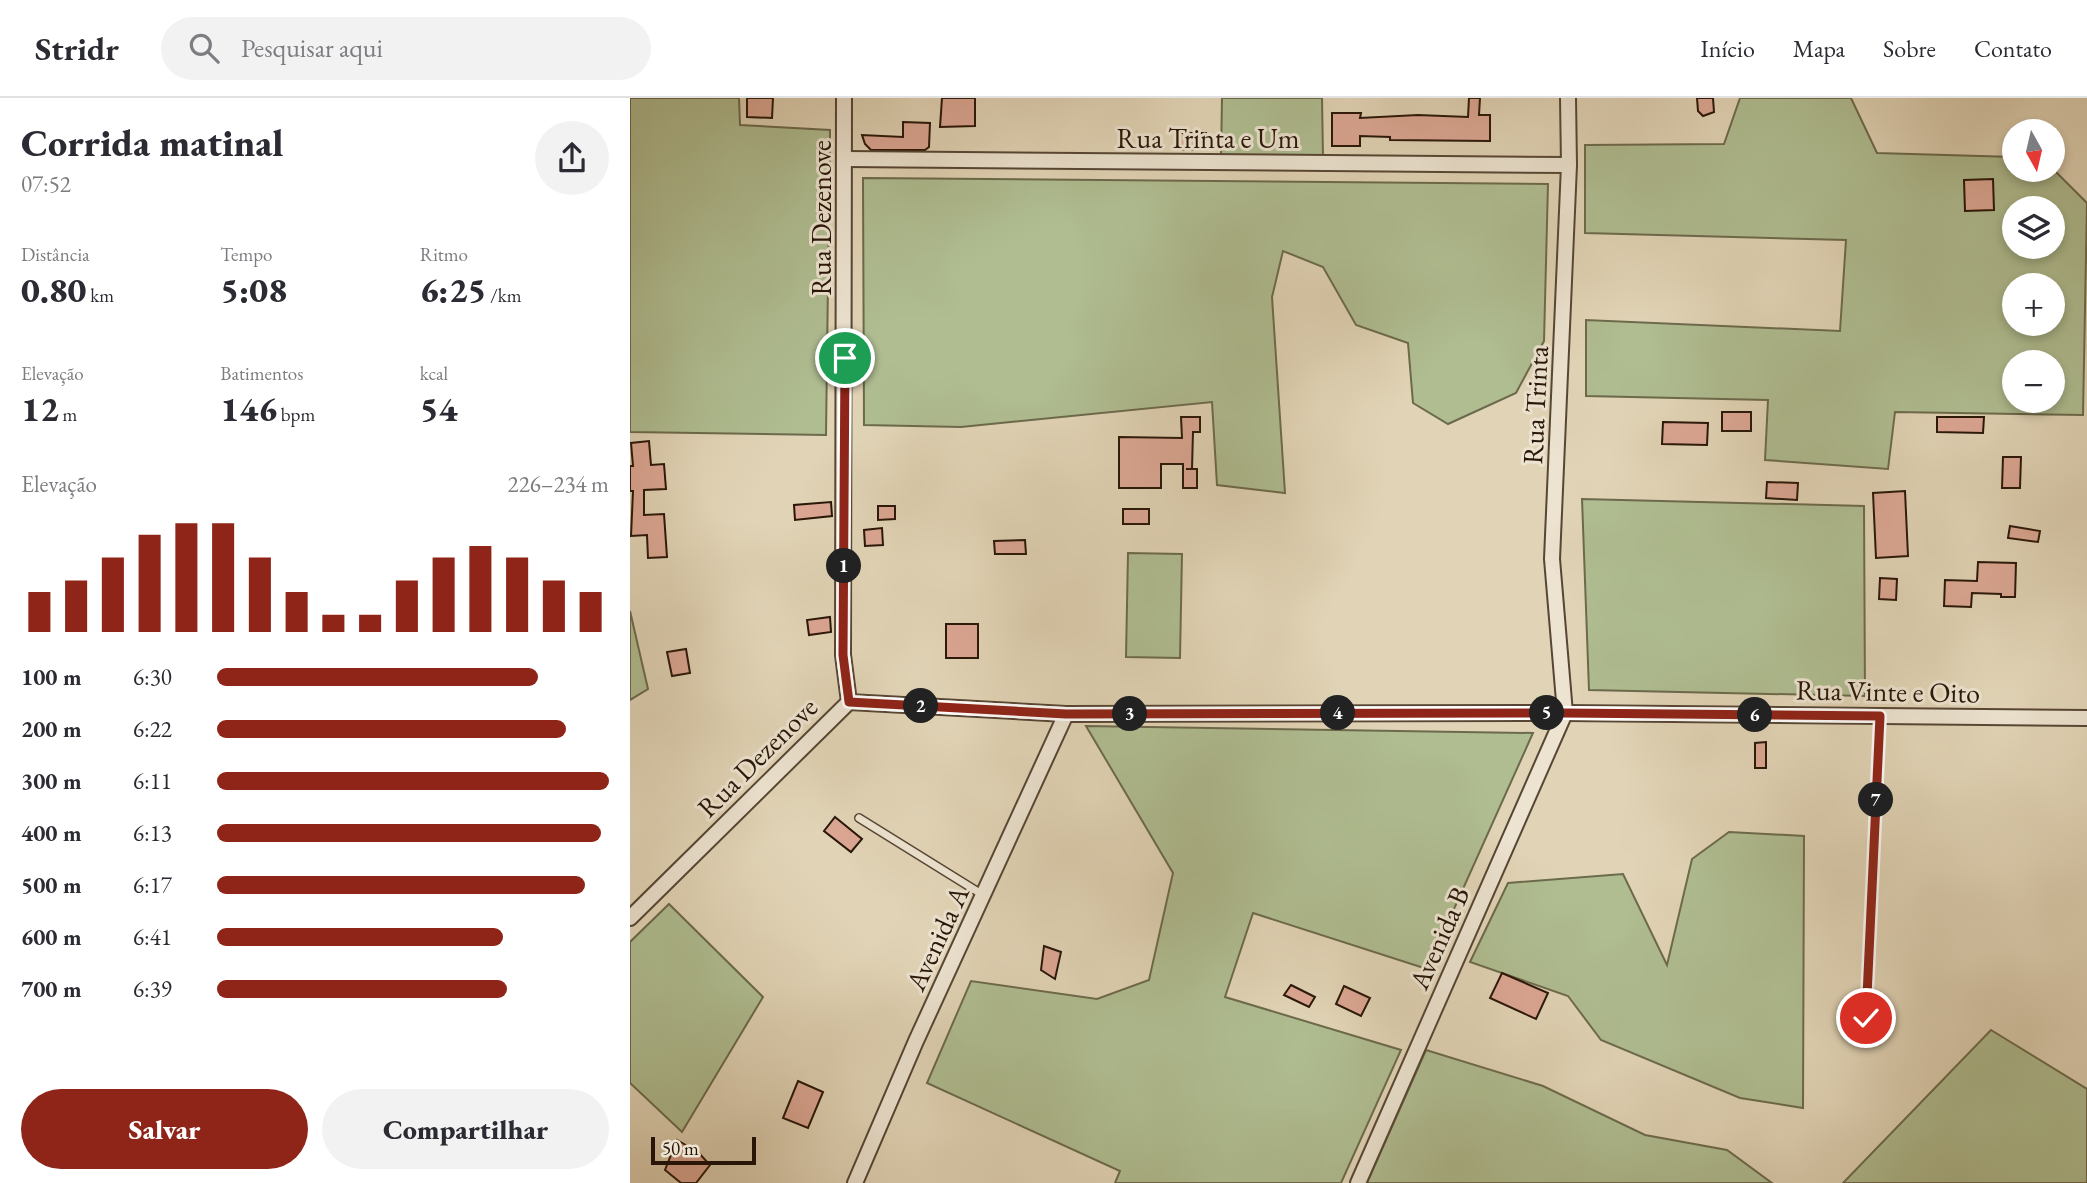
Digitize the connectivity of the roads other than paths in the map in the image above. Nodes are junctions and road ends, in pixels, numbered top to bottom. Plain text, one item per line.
1 (844, 98) edge
2 (1568, 98) edge
3 (846, 159) junction
4 (1569, 165) junction
5 (849, 702) junction
6 (1565, 713) junction
7 (1066, 714) junction
8 (1880, 716) junction
9 (2087, 718) edge
10 (859, 818) dead end
11 (983, 895) junction
12 (630, 919) edge
13 (1866, 1018) dead end
14 (855, 1183) edge
15 (1357, 1183) edge

1 - 3 street, Rua Dezenove
2 - 4 street, Rua Trinta
3 - 4 street, Rua Trinta e Um
3 - 5 street, Rua Dezenove
4 - 6 street, Rua Trinta
5 - 7 street, Rua Vinte e Oito
5 - 12 street, Rua Dezenove
6 - 7 street, Rua Vinte e Oito
6 - 8 street, Rua Vinte e Oito
6 - 15 street, Avenida B
7 - 11 street, Avenida A
8 - 9 street, Rua Vinte e Oito
8 - 13 lane
10 - 11 lane
11 - 14 street, Avenida A

